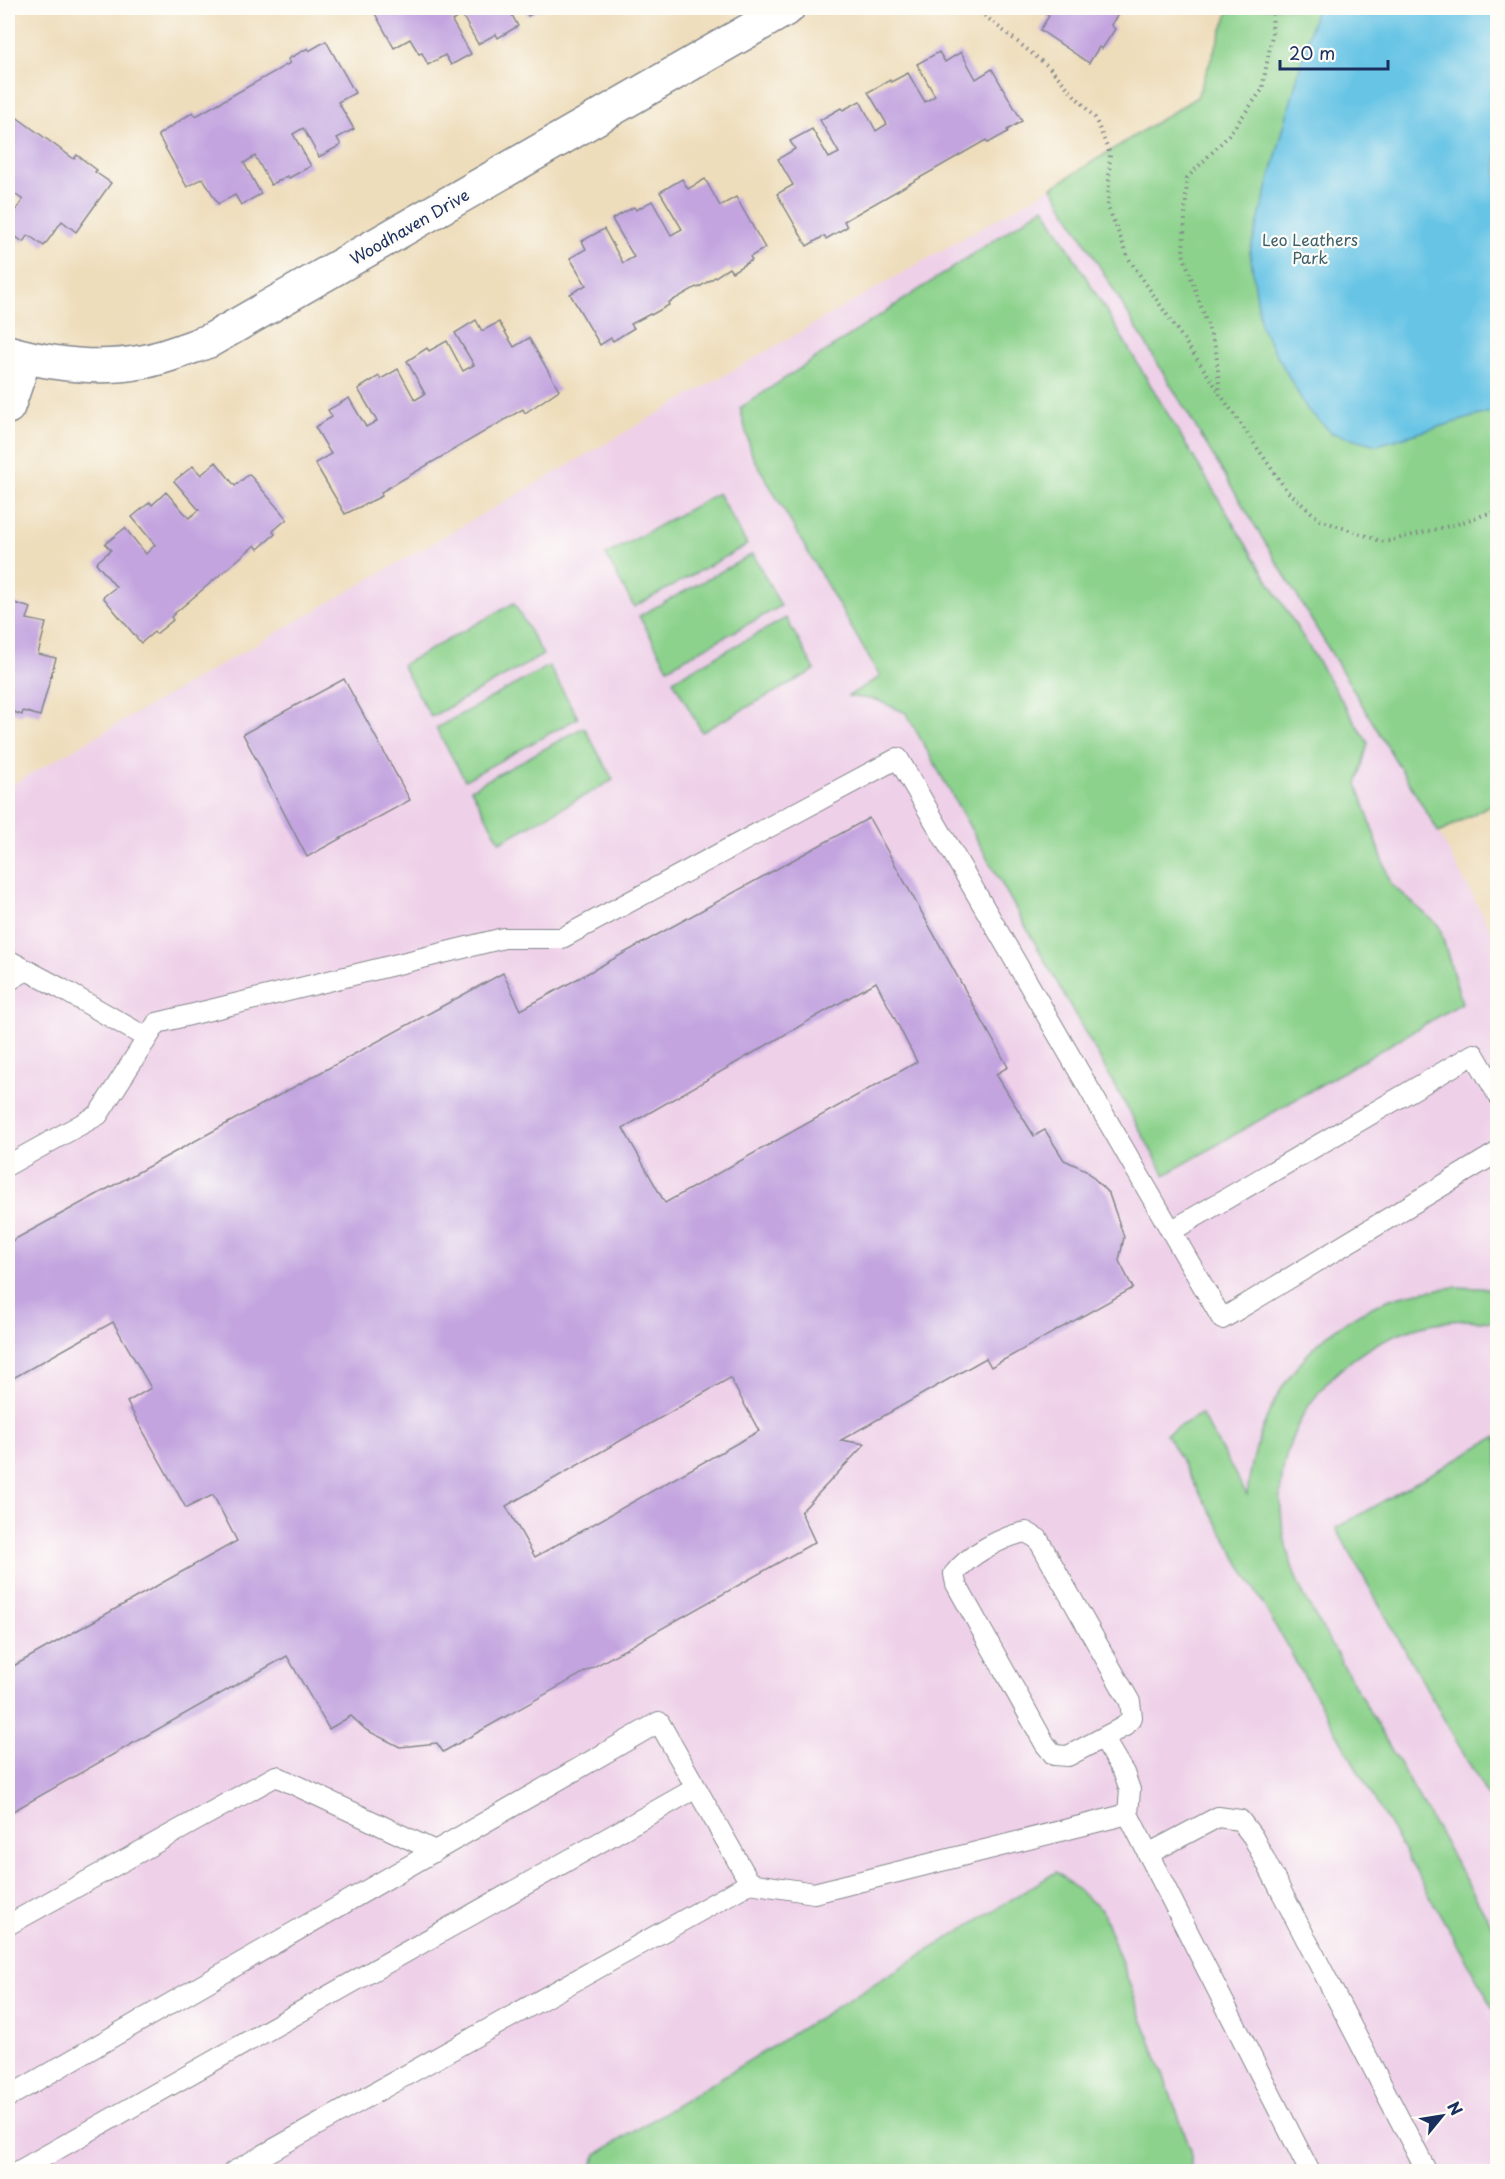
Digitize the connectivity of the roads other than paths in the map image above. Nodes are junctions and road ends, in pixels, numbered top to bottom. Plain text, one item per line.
1 (788, 8) edge
2 (16, 354) edge
3 (8, 407) edge
4 (8, 960) edge
5 (27, 970) junction
6 (8, 981) edge
7 (147, 1038) junction
8 (1497, 1095) edge
9 (1497, 1152) edge
10 (8, 1165) edge
11 (1171, 1231) junction
12 (1104, 1738) junction
13 (696, 1788) junction
14 (1128, 1814) junction
15 (435, 1851) junction
16 (1148, 1854) junction
17 (750, 1883) junction
18 (8, 1924) edge
19 (8, 2097) edge
20 (17, 2172) edge
21 (232, 2172) edge
22 (1310, 2172) edge
23 (1427, 2172) edge

1 - 2 street, Woodhaven Drive
2 - 3 street
4 - 5 lane
5 - 6 lane
5 - 7 lane
7 - 10 lane
7 - 11 lane
8 - 11 lane
9 - 11 lane
12 - 12 lane
12 - 14 lane
13 - 15 lane
13 - 17 lane
13 - 20 lane
14 - 16 lane
14 - 17 lane
15 - 18 lane
15 - 19 lane
16 - 22 lane
16 - 23 lane
17 - 21 lane

